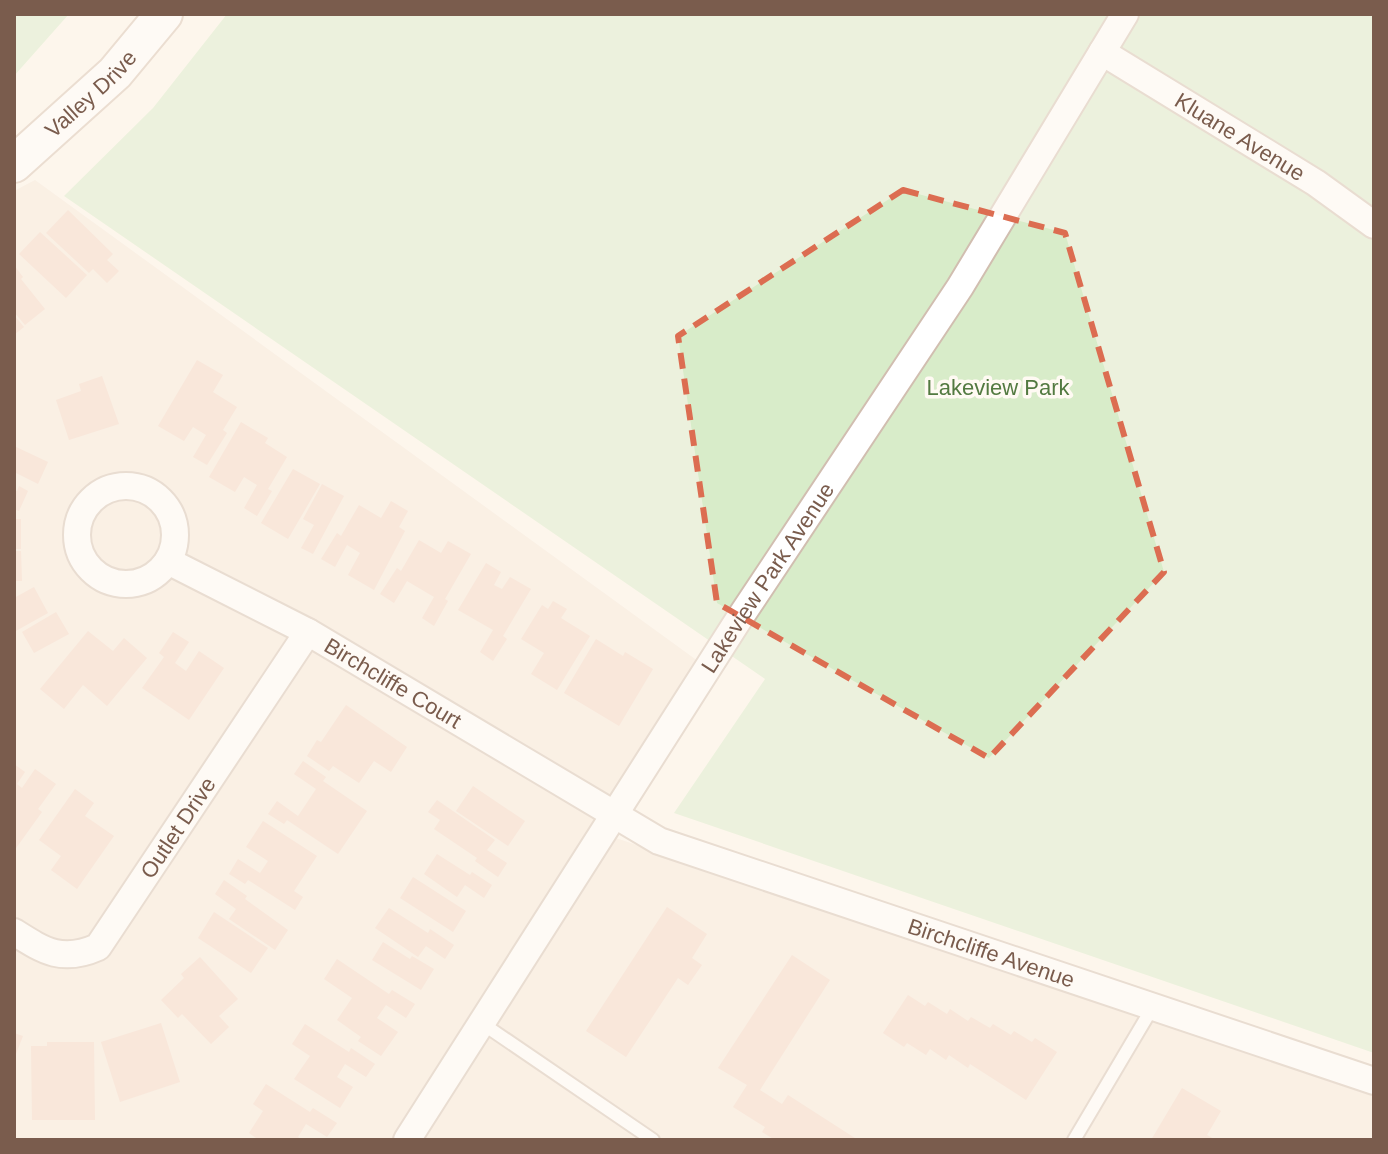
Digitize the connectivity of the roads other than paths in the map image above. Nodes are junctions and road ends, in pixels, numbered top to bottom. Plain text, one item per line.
1 (1125, 14) edge
2 (162, 15) edge
3 (1102, 52) junction
4 (14, 164) edge
5 (1374, 225) edge
6 (168, 561) dead end
7 (308, 632) junction
8 (613, 816) junction
9 (14, 932) edge
10 (1154, 1005) junction
11 (483, 1024) junction
12 (1374, 1081) edge
13 (407, 1140) edge
14 (653, 1140) edge
15 (1074, 1140) edge

1 - 3 street, Lakeview Park Avenue
2 - 4 street, Valley Drive
3 - 5 street, Kluane Avenue
3 - 8 street, Lakeview Park Avenue
6 - 7 street, Birchcliffe Court
7 - 8 street, Birchcliffe Court
7 - 9 street, Outlet Drive
8 - 10 street, Birchcliffe Avenue
8 - 11 street, Lakeview Park Avenue
10 - 12 street, Birchcliffe Avenue
10 - 15 lane
11 - 13 street, Lakeview Park Avenue
11 - 14 lane

